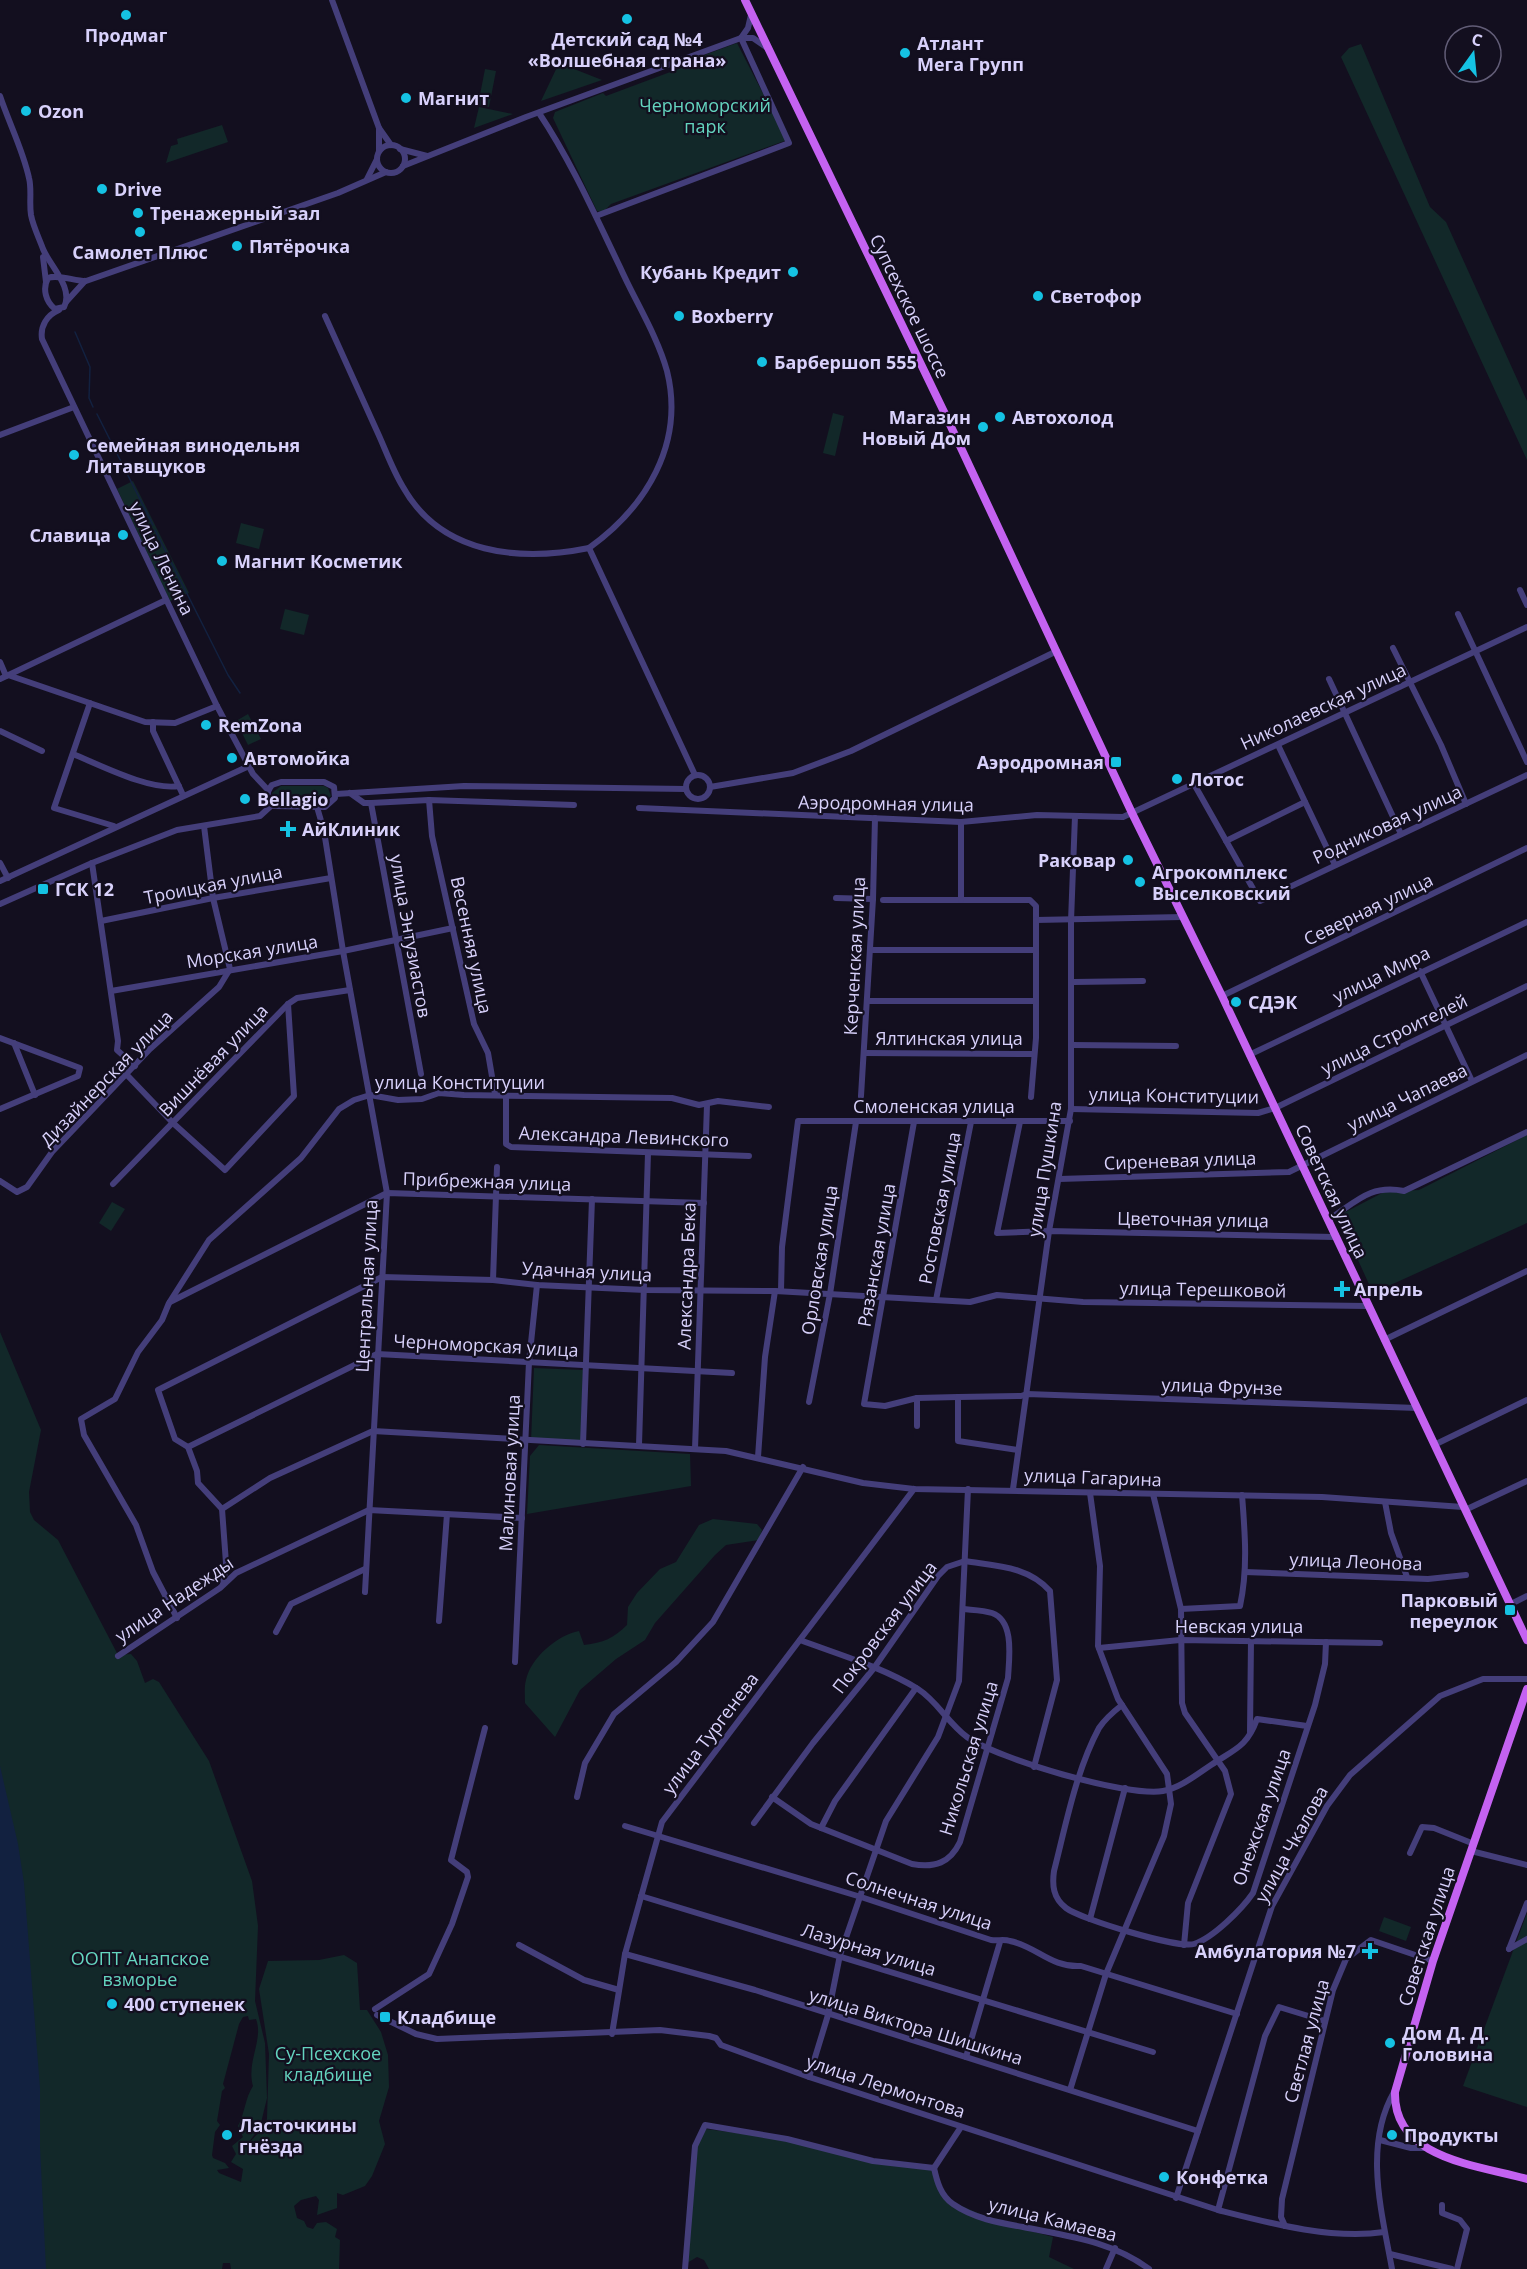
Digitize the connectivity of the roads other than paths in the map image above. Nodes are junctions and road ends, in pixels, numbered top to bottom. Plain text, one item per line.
1 (332, 0) edge
2 (745, 0) edge
3 (751, 13) junction
4 (741, 38) junction
5 (769, 50) junction
6 (0, 96) edge
7 (0, 106) edge
8 (539, 113) junction
9 (379, 128) junction
10 (391, 145) junction
11 (400, 148) junction
12 (378, 155) junction
13 (428, 156) junction
14 (403, 166) junction
15 (386, 172) junction
16 (365, 181) junction
17 (596, 216) junction
18 (59, 278) junction
19 (86, 281) junction
20 (46, 283) junction
21 (66, 302) junction
22 (49, 303) junction
23 (60, 309) junction
24 (50, 315) junction
25 (325, 316) dead end
26 (74, 407) junction
27 (0, 435) edge
28 (589, 548) junction
29 (1520, 590) dead end
30 (166, 600) junction
31 (1527, 605) edge
32 (1458, 614) dead end
33 (1527, 627) edge
34 (1393, 648) dead end
35 (1057, 651) junction
36 (1475, 651) junction
37 (0, 662) edge
38 (5, 676) edge
39 (1329, 679) dead end
40 (1410, 682) junction
41 (90, 703) junction
42 (217, 706) junction
43 (1344, 713) junction
44 (153, 723) junction
45 (0, 731) edge
46 (1278, 744) junction
47 (42, 751) dead end
48 (73, 754) junction
49 (1106, 757) joint
50 (1527, 762) edge
51 (249, 766) junction
52 (695, 775) junction
53 (1527, 775) edge
54 (1194, 784) junction
55 (179, 786) junction
56 (711, 787) junction
57 (686, 789) junction
58 (268, 790) junction
59 (350, 793) junction
60 (336, 794) junction
61 (183, 795) junction
62 (429, 800) junction
63 (1305, 802) junction
64 (371, 803) junction
65 (1466, 804) junction
66 (272, 805) junction
67 (574, 806) dead end
68 (317, 807) junction
69 (639, 808) dead end
70 (1132, 813) junction
71 (1075, 816) junction
72 (875, 818) junction
73 (961, 822) junction
74 (204, 826) junction
75 (114, 827) junction
76 (1401, 834) junction
77 (1226, 841) junction
78 (1527, 848) edge
79 (0, 863) edge
80 (92, 863) junction
81 (1335, 865) junction
82 (8, 878) junction
83 (331, 878) junction
84 (0, 881) edge
85 (213, 898) junction
86 (836, 898) dead end
87 (873, 898) junction
88 (883, 900) dead end
89 (961, 900) junction
90 (0, 904) edge
91 (1182, 917) junction
92 (1036, 920) junction
93 (100, 921) junction
94 (1071, 921) junction
95 (1527, 922) edge
96 (453, 928) junction
97 (397, 941) junction
98 (870, 950) junction
99 (1036, 950) junction
100 (343, 951) junction
101 (230, 969) junction
102 (1420, 971) junction
103 (1143, 981) dead end
104 (1073, 982) junction
105 (1527, 986) edge
106 (351, 990) junction
107 (111, 991) junction
108 (1222, 996) junction
109 (867, 1001) junction
110 (1036, 1001) junction
111 (288, 1004) junction
112 (1444, 1026) junction
113 (0, 1038) edge
114 (14, 1043) junction
115 (1072, 1045) junction
116 (1176, 1046) dead end
117 (864, 1053) junction
118 (1034, 1054) junction
119 (1527, 1054) edge
120 (1249, 1055) junction
121 (135, 1066) junction
122 (421, 1074) dead end
123 (127, 1075) junction
124 (1472, 1081) junction
125 (495, 1094) junction
126 (35, 1095) junction
127 (370, 1095) junction
128 (506, 1096) junction
129 (861, 1096) dead end
130 (1031, 1097) dead end
131 (707, 1105) junction
132 (769, 1107) dead end
133 (1275, 1108) junction
134 (0, 1109) edge
135 (1071, 1109) junction
136 (1070, 1121) junction
137 (856, 1122) junction
138 (914, 1122) junction
139 (971, 1122) junction
140 (1020, 1122) junction
141 (173, 1123) junction
142 (1527, 1132) edge
143 (648, 1153) junction
144 (706, 1154) junction
145 (749, 1156) dead end
146 (1302, 1166) junction
147 (497, 1167) dead end
148 (1059, 1179) junction
149 (0, 1181) edge
150 (114, 1184) dead end
151 (387, 1193) junction
152 (495, 1195) junction
153 (592, 1199) junction
154 (646, 1200) junction
155 (704, 1203) junction
156 (1328, 1220) junction
157 (1049, 1231) junction
158 (1335, 1237) junction
159 (1527, 1271) edge
160 (382, 1277) junction
161 (493, 1280) junction
162 (537, 1285) junction
163 (591, 1287) junction
164 (645, 1290) junction
165 (702, 1291) junction
166 (778, 1291) junction
167 (830, 1294) junction
168 (884, 1297) junction
169 (1039, 1299) junction
170 (936, 1300) junction
171 (169, 1303) junction
172 (1367, 1306) junction
173 (1384, 1340) junction
174 (377, 1354) junction
175 (529, 1362) junction
176 (586, 1365) junction
177 (641, 1368) junction
178 (698, 1371) junction
179 (732, 1373) dead end
180 (866, 1393) joint
181 (1027, 1394) junction
182 (958, 1396) junction
183 (917, 1398) junction
184 (1527, 1400) edge
185 (810, 1402) dead end
186 (1417, 1408) junction
187 (917, 1426) dead end
188 (373, 1431) junction
189 (525, 1439) junction
190 (583, 1444) junction
191 (639, 1445) junction
192 (1434, 1445) junction
193 (188, 1447) junction
194 (695, 1449) junction
195 (1018, 1450) junction
196 (758, 1457) junction
197 (803, 1467) junction
198 (1527, 1481) edge
199 (915, 1489) junction
200 (968, 1489) junction
201 (1012, 1490) junction
202 (1090, 1493) junction
203 (1153, 1494) junction
204 (1242, 1495) junction
205 (1385, 1502) junction
206 (1464, 1508) junction
207 (222, 1509) junction
208 (369, 1510) junction
209 (447, 1514) junction
210 (522, 1518) junction
211 (964, 1561) junction
212 (365, 1569) junction
213 (1245, 1572) junction
214 (1466, 1575) dead end
215 (1407, 1577) junction
216 (223, 1584) junction
217 (365, 1592) dead end
218 (1527, 1596) edge
219 (1511, 1604) junction
220 (963, 1609) junction
221 (1181, 1609) junction
222 (177, 1618) junction
223 (439, 1622) dead end
224 (276, 1632) dead end
225 (800, 1640) junction
226 (1180, 1640) junction
227 (1251, 1640) junction
228 (1527, 1640) edge
229 (1326, 1642) junction
230 (1380, 1643) dead end
231 (1099, 1648) junction
232 (118, 1656) dead end
233 (514, 1662) dead end
234 (874, 1668) junction
235 (1527, 1679) edge
236 (916, 1688) junction
237 (1527, 1689) edge
238 (1122, 1705) junction
239 (1524, 1707) edge
240 (946, 1719) junction
241 (1307, 1726) junction
242 (484, 1728) dead end
243 (1250, 1739) junction
244 (986, 1748) junction
245 (1217, 1761) junction
246 (1034, 1767) junction
247 (1080, 1777) junction
248 (1125, 1788) junction
249 (1171, 1789) junction
250 (577, 1797) dead end
251 (772, 1797) junction
252 (754, 1823) dead end
253 (625, 1826) dead end
254 (821, 1828) junction
255 (657, 1834) junction
256 (1473, 1848) junction
257 (875, 1851) junction
258 (1410, 1853) dead end
259 (1527, 1865) edge
260 (641, 1896) junction
261 (861, 1897) junction
262 (1527, 1903) edge
263 (1090, 1919) junction
264 (1125, 1929) junction
265 (1527, 1939) edge
266 (1000, 1942) junction
267 (519, 1945) dead end
268 (1184, 1945) junction
269 (625, 1954) junction
270 (840, 1955) junction
271 (1433, 1961) junction
272 (1107, 1974) junction
273 (619, 1990) junction
274 (983, 2000) junction
275 (1237, 2014) junction
276 (828, 2015) junction
277 (1325, 2021) junction
278 (1088, 2031) junction
279 (612, 2034) junction
280 (1153, 2052) dead end
281 (966, 2057) junction
282 (809, 2077) junction
283 (1070, 2090) junction
284 (1395, 2092) junction
285 (961, 2127) junction
286 (1198, 2131) junction
287 (1380, 2140) junction
288 (1424, 2148) junction
289 (934, 2168) junction
290 (1527, 2179) edge
291 (1176, 2198) junction
292 (1442, 2205) dead end
293 (1218, 2210) junction
294 (1285, 2226) junction
295 (1384, 2232) junction
296 (1115, 2248) junction
297 (1390, 2254) junction
298 (685, 2269) edge
299 (1106, 2269) edge
300 (1149, 2269) edge
301 (1392, 2269) edge
302 (1452, 2269) edge
303 (1457, 2269) edge

1 - 9 street
2 - 3 main road, Супсехское шоссе
3 - 4 street
3 - 5 main road, Супсехское шоссе
4 - 5 street
4 - 8 street
4 - 17 street
5 - 35 main road, Супсехское шоссе
6 - 18 street
7 - 20 street
8 - 13 street
8 - 17 street
9 - 10 street
9 - 12 street
10 - 11 street
10 - 12 street
11 - 13 street
11 - 14 street
12 - 15 street
12 - 16 street
13 - 14 street
14 - 15 street
15 - 16 street
16 - 19 street
17 - 28 street
18 - 19 street
18 - 20 street
18 - 21 street
19 - 21 street
20 - 22 street
21 - 23 street
22 - 23 street
22 - 24 street
23 - 24 street
24 - 26 street, улица Ленина
25 - 28 street
26 - 27 street
26 - 30 street, улица Ленина
28 - 52 street
29 - 31 street
30 - 38 street
30 - 42 street, улица Ленина
32 - 36 street
33 - 36 street, Николаевская улица
34 - 40 street
35 - 49 main road, Супсехское шоссе
35 - 56 street
36 - 40 street, Николаевская улица
36 - 50 street
37 - 38 street
38 - 41 street
39 - 43 street
40 - 43 street, Николаевская улица
40 - 65 street
41 - 44 street
41 - 48 street
42 - 44 street
42 - 51 street, улица Ленина
43 - 46 street, Николаевская улица
43 - 76 street
44 - 55 street
45 - 47 street
46 - 54 street, Николаевская улица
46 - 63 street
48 - 55 street
48 - 75 street
49 - 70 main road, Советская улица
51 - 58 street, улица Ленина
51 - 61 street
52 - 56 street
52 - 57 street
53 - 65 street, Родниковая улица
54 - 70 street, Николаевская улица
54 - 77 street
55 - 61 street
56 - 57 street
57 - 59 street
58 - 60 street
58 - 66 street
59 - 60 street
59 - 64 street
60 - 68 street
61 - 75 street
62 - 64 street
62 - 67 street
62 - 96 street, Весенняя улица
63 - 77 street
63 - 81 street
64 - 97 street, улица Энтузиастов
65 - 76 street, Родниковая улица
66 - 68 street
66 - 74 street
68 - 83 street, Центральная улица
69 - 72 street, Аэродромная улица
70 - 71 street, Аэродромная улица
70 - 91 main road, Советская улица
71 - 73 street, Аэродромная улица
71 - 94 street, улица Пушкина
72 - 73 street, Аэродромная улица
72 - 87 street, Керченская улица
73 - 89 street
74 - 80 street
74 - 85 street
75 - 82 street
76 - 81 street, Родниковая улица
77 - 81 street, Родниковая улица
78 - 108 street, Северная улица
79 - 82 street
80 - 90 street
80 - 93 street
82 - 84 street
83 - 85 street, Троицкая улица
83 - 100 street, Центральная улица
85 - 93 street, Троицкая улица
85 - 101 street
86 - 87 street
87 - 98 street, Керченская улица
88 - 89 street
89 - 92 street
91 - 94 street
91 - 108 main road, Советская улица
92 - 94 street
92 - 99 street
93 - 107 street
94 - 104 street, улица Пушкина
95 - 102 street, улица Мира
96 - 97 street, Морская улица
96 - 125 street, Весенняя улица
97 - 100 street, Морская улица
97 - 122 street, улица Энтузиастов
98 - 99 street
98 - 109 street, Керченская улица
99 - 110 street
100 - 101 street, Морская улица
100 - 106 street, Центральная улица
101 - 107 street, Морская улица
101 - 121 street, Дизайнерская улица
102 - 112 street
102 - 120 street, улица Мира
103 - 104 street
104 - 115 street, улица Пушкина
105 - 112 street, улица Строителей
106 - 111 street, Вишнёвая улица
106 - 127 street, Центральная улица
107 - 121 street
108 - 120 main road, Советская улица
109 - 110 street
109 - 117 street, Керченская улица
110 - 118 street
111 - 141 street, Вишнёвая улица
111 - 141 street
112 - 124 street
112 - 133 street, улица Строителей
113 - 114 street
114 - 126 street
114 - 126 street
115 - 116 street
115 - 135 street, улица Пушкина
117 - 118 street, Ялтинская улица
117 - 129 street, Керченская улица
118 - 130 street
119 - 124 street, улица Чапаева
120 - 133 main road, Советская улица
121 - 123 street, Дизайнерская улица
123 - 141 street
123 - 149 street, Дизайнерская улица
124 - 146 street, улица Чапаева
125 - 127 street, улица Конституции
125 - 128 street, улица Конституции
126 - 134 street
127 - 151 street, Центральная улица
127 - 171 street, улица Конституции
128 - 131 street, улица Конституции
128 - 143 street, Александра Левинского
131 - 132 street, улица Конституции
131 - 144 street, Александра Бека
133 - 135 street, улица Конституции
133 - 146 main road, Советская улица
135 - 136 street, улица Пушкина
136 - 140 street, Смоленская улица
136 - 148 street, улица Пушкина
137 - 138 street, Смоленская улица
137 - 166 street, Смоленская улица
137 - 167 street, Орловская улица
138 - 139 street, Смоленская улица
138 - 168 street, Рязанская улица
139 - 140 street, Смоленская улица
139 - 170 street, Ростовская улица
140 - 157 street, Цветочная улица
141 - 150 street, Вишнёвая улица
142 - 156 street
143 - 144 street, Александра Левинского
143 - 154 street
144 - 145 street, Александра Левинского
144 - 155 street, Александра Бека
146 - 148 street, Сиреневая улица
146 - 156 main road, Советская улица
147 - 152 street
148 - 157 street, улица Пушкина
151 - 152 street, Прибрежная улица
151 - 160 street, Центральная улица
151 - 171 street, Прибрежная улица
152 - 153 street, Прибрежная улица
152 - 161 street
153 - 154 street, Прибрежная улица
153 - 163 street
154 - 155 street, Прибрежная улица
154 - 164 street
155 - 165 street, Александра Бека
156 - 158 main road, Советская улица
157 - 158 street, Цветочная улица
157 - 169 street, улица Пушкина
158 - 172 main road, Советская улица
159 - 173 street
160 - 161 street, Удачная улица
160 - 174 street, Центральная улица
160 - 193 street, Удачная улица
161 - 162 street, Удачная улица
162 - 163 street, Удачная улица
162 - 175 street, Малиновая улица
163 - 164 street, Удачная улица
163 - 176 street
164 - 165 street, Удачная улица
164 - 177 street
165 - 166 street, Удачная улица
165 - 178 street, Александра Бека
166 - 167 street, Удачная улица
166 - 196 street
167 - 168 street, Удачная улица
167 - 185 street, Орловская улица
168 - 170 street, Удачная улица
168 - 180 street, Рязанская улица
169 - 170 street, Удачная улица
169 - 172 street, улица Терешковой
169 - 181 street, улица Пушкина
171 - 222 street, улица Конституции
172 - 173 main road, Советская улица
173 - 186 main road, Советская улица
174 - 175 street, Черноморская улица
174 - 188 street, Центральная улица
174 - 193 street, Черноморская улица
175 - 176 street, Черноморская улица
175 - 189 street, Малиновая улица
176 - 177 street, Черноморская улица
176 - 190 street
177 - 178 street, Черноморская улица
177 - 191 street
178 - 179 street, Черноморская улица
178 - 194 street, Александра Бека
180 - 183 street, улица Фрунзе
181 - 182 street, улица Фрунзе
181 - 186 street, улица Фрунзе
181 - 195 street, улица Пушкина
182 - 183 street, улица Фрунзе
182 - 195 street
183 - 187 street
184 - 192 street
186 - 192 main road, Советская улица
188 - 189 street, улица Гагарина
188 - 207 street
188 - 208 street, Центральная улица
189 - 190 street, улица Гагарина
189 - 210 street, Малиновая улица
190 - 191 street, улица Гагарина
191 - 194 street, улица Гагарина
192 - 206 main road, Советская улица
193 - 207 street
194 - 196 street, улица Гагарина
195 - 201 street, улица Пушкина
196 - 197 street, улица Гагарина
197 - 199 street, улица Гагарина
197 - 250 street
198 - 206 street, улица Гагарина
199 - 200 street, улица Гагарина
199 - 225 street, улица Тургенева
200 - 201 street, улица Гагарина
200 - 211 street
201 - 202 street, улица Гагарина
202 - 203 street, улица Гагарина
202 - 231 street
203 - 204 street, улица Гагарина
203 - 221 street
204 - 205 street, улица Гагарина
204 - 213 street
205 - 206 street, улица Гагарина
205 - 215 street
206 - 219 main road, Советская улица
207 - 216 street
208 - 209 street, улица Надежды
208 - 212 street, Центральная улица
208 - 216 street, улица Надежды
209 - 210 street, улица Надежды
209 - 223 street
210 - 233 street, Малиновая улица
211 - 220 street
211 - 234 street, Покровская улица
211 - 246 street, Покровская улица
212 - 217 street, Центральная улица
212 - 224 street
213 - 215 street, улица Леонова
213 - 221 street
214 - 215 street, улица Леонова
216 - 222 street, улица Надежды
218 - 219 street
219 - 228 main road, Советская улица
220 - 240 street
220 - 244 street, Никольская улица
221 - 226 street
222 - 232 street, улица Надежды
225 - 234 street
225 - 255 street, улица Тургенева
226 - 227 street, Невская улица
226 - 231 street, Невская улица
226 - 245 street
227 - 229 street, Невская улица
227 - 243 street
229 - 230 street, Невская улица
229 - 241 street, Онежская улица
231 - 238 street
234 - 236 street
234 - 251 street, Покровская улица
235 - 275 street, улица Чкалова
236 - 240 street
236 - 254 street
237 - 239 main road, Советская улица
238 - 247 street
238 - 249 street
239 - 256 main road, Советская улица
240 - 244 street
240 - 257 street
241 - 243 street
241 - 268 street, Онежская улица
242 - 279 street, улица Лермонтова
243 - 245 street
244 - 246 street
244 - 257 street, Никольская улица
245 - 249 street
245 - 268 street
246 - 247 street
247 - 248 street
247 - 263 street
248 - 249 street
248 - 263 street
249 - 264 street
251 - 252 street, Покровская улица
251 - 254 street, Никольская улица
253 - 255 street, Солнечная улица
254 - 257 street, Никольская улица
255 - 260 street, улица Тургенева
255 - 261 street, Солнечная улица
256 - 258 street
256 - 259 street
256 - 271 main road, Советская улица
257 - 261 street
260 - 269 street, улица Тургенева
260 - 270 street, Лазурная улица
261 - 266 street, Солнечная улица
261 - 270 street
262 - 265 street
263 - 264 street
264 - 268 street
264 - 272 street
266 - 272 street, Солнечная улица
266 - 274 street
267 - 273 street
269 - 273 street, улица Тургенева
269 - 276 street, улица Виктора Шишкина
270 - 274 street, Лазурная улица
270 - 276 street
271 - 277 street, Светлая улица
271 - 284 main road, Советская улица
272 - 275 street, Солнечная улица
272 - 278 street
273 - 279 street, улица Тургенева
274 - 278 street, Лазурная улица
274 - 281 street
275 - 286 street, улица Чкалова
276 - 281 street, улица Виктора Шишкина
276 - 282 street
277 - 293 street
277 - 294 street, Светлая улица
278 - 280 street, Лазурная улица
278 - 283 street
279 - 282 street, улица Лермонтова
281 - 283 street, улица Виктора Шишкина
282 - 285 street, улица Лермонтова
283 - 286 street, улица Виктора Шишкина
284 - 287 street, Советская улица
284 - 288 main road
285 - 289 street
285 - 291 street, улица Лермонтова
286 - 291 street, улица Чкалова
287 - 288 street
287 - 295 street, Советская улица
288 - 290 main road
289 - 296 street, улица Камаева
289 - 298 street
291 - 293 street, улица Лермонтова
292 - 303 street
293 - 294 street, улица Лермонтова
294 - 295 street, улица Лермонтова
295 - 297 street, Советская улица
296 - 299 street
296 - 300 street, улица Камаева
297 - 301 street, Советская улица
297 - 302 street

